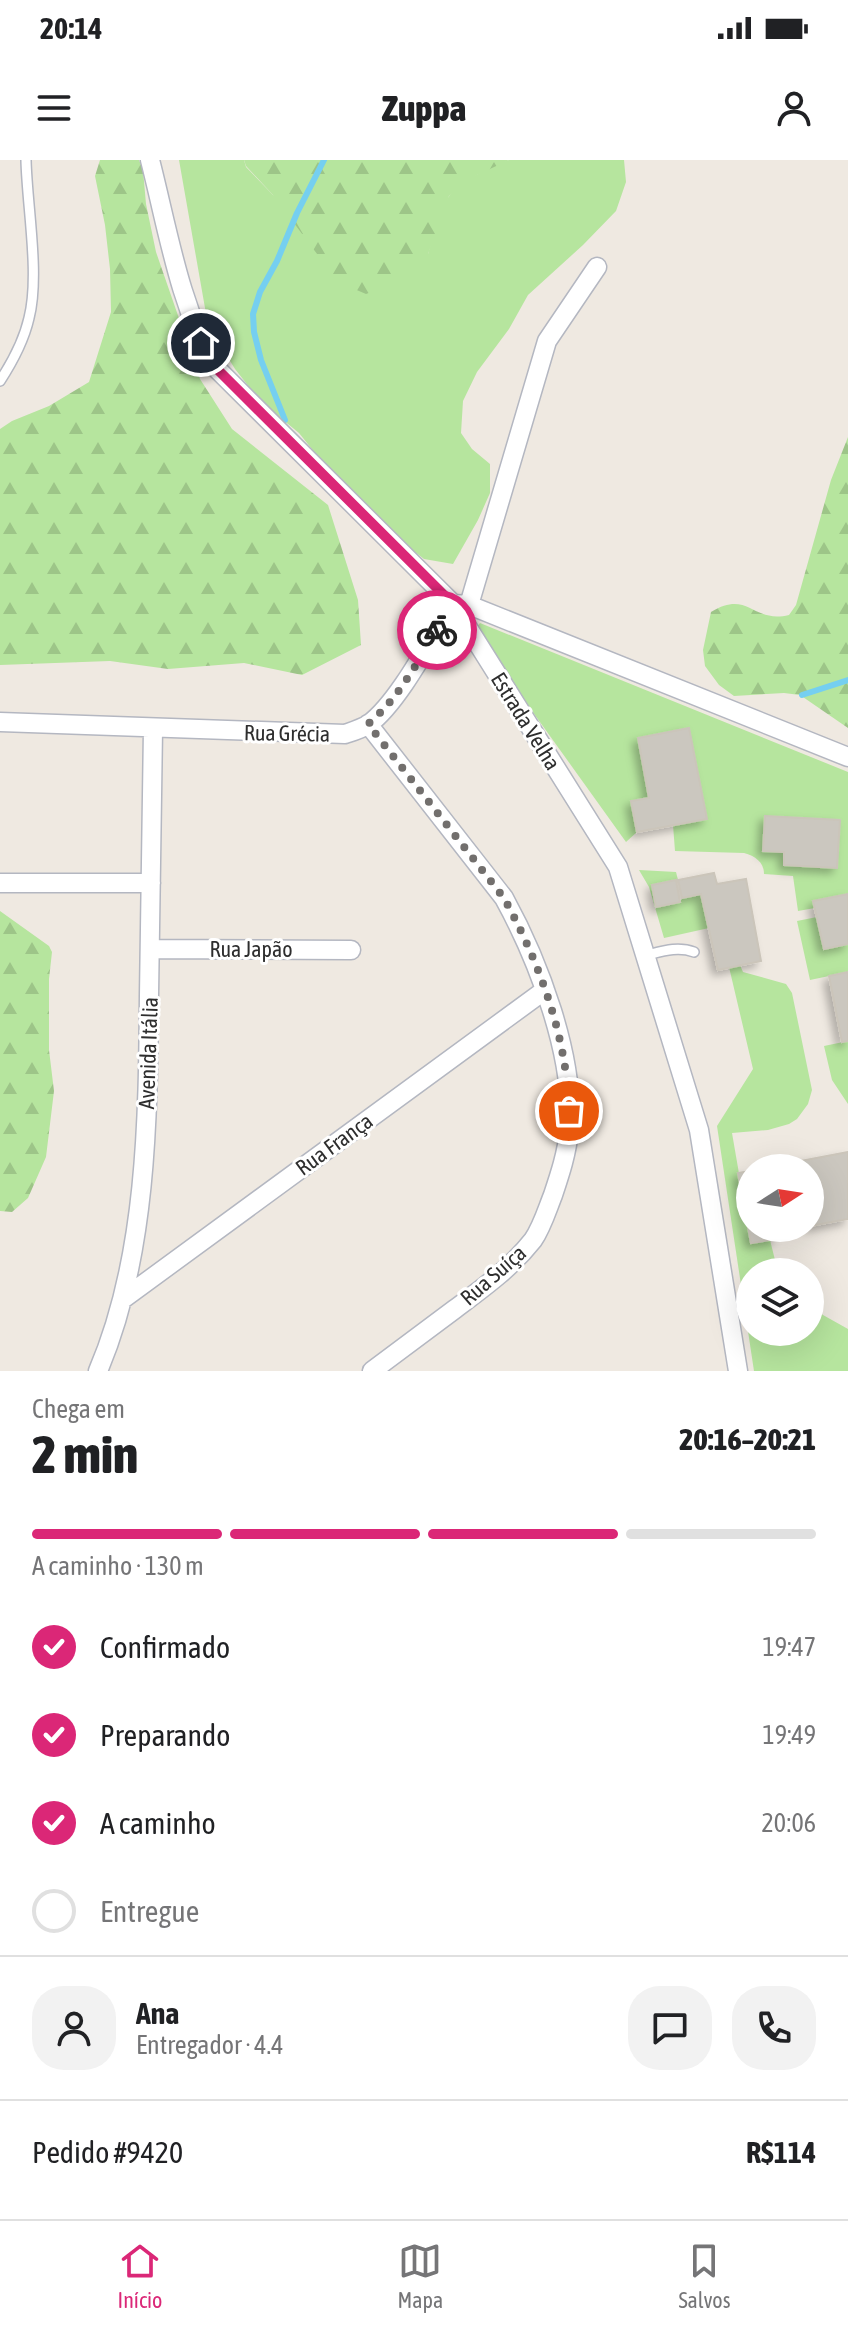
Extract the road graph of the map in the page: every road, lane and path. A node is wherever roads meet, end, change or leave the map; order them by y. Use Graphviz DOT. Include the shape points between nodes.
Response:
graph roads {
  1 [pos="26,160"];
  2 [pos="150,160"];
  3 [pos="597,267"];
  4 [pos="0,381"];
  5 [pos="461,605"];
  6 [pos="0,722"];
  7 [pos="368,724"];
  8 [pos="153,729"];
  9 [pos="848,757"];
  10 [pos="0,883"];
  11 [pos="151,883"];
  12 [pos="150,949"];
  13 [pos="351,950"];
  14 [pos="694,952"];
  15 [pos="647,955"];
  16 [pos="545,990"];
  17 [pos="123,1299"];
  18 [pos="98,1371"];
  19 [pos="372,1371"];
  20 [pos="738,1371"];
  1 -- 4 [label="lane" via="30,316"];
  2 -- 5 [label="street, Estrada Velha" via="190,316 215,367"];
  3 -- 5 [label="street" via="547,341"];
  5 -- 7 [label="street"];
  5 -- 9 [label="street"];
  5 -- 15 [label="street, Estrada Velha" via="618,867"];
  6 -- 8 [label="street, Rua Grécia"];
  7 -- 8 [label="street, Rua Grécia" via="345,734"];
  7 -- 16 [label="street, Rua Suíça" via="504,898"];
  8 -- 11 [label="street, Avenida Itália"];
  10 -- 11 [label="street"];
  11 -- 12 [label="street, Avenida Itália"];
  12 -- 13 [label="street, Rua Japão"];
  12 -- 17 [label="street, Avenida Itália" via="144,1148"];
  14 -- 15 [label="lane" via="667,949"];
  15 -- 20 [label="street, Estrada Velha" via="699,1130"];
  16 -- 17 [label="street, Rua França"];
  16 -- 19 [label="street, Rua Suíça" via="569,1094 561,1173 546,1214 535,1237 496,1278"];
  17 -- 18 [label="street, Avenida Itália"];
}
